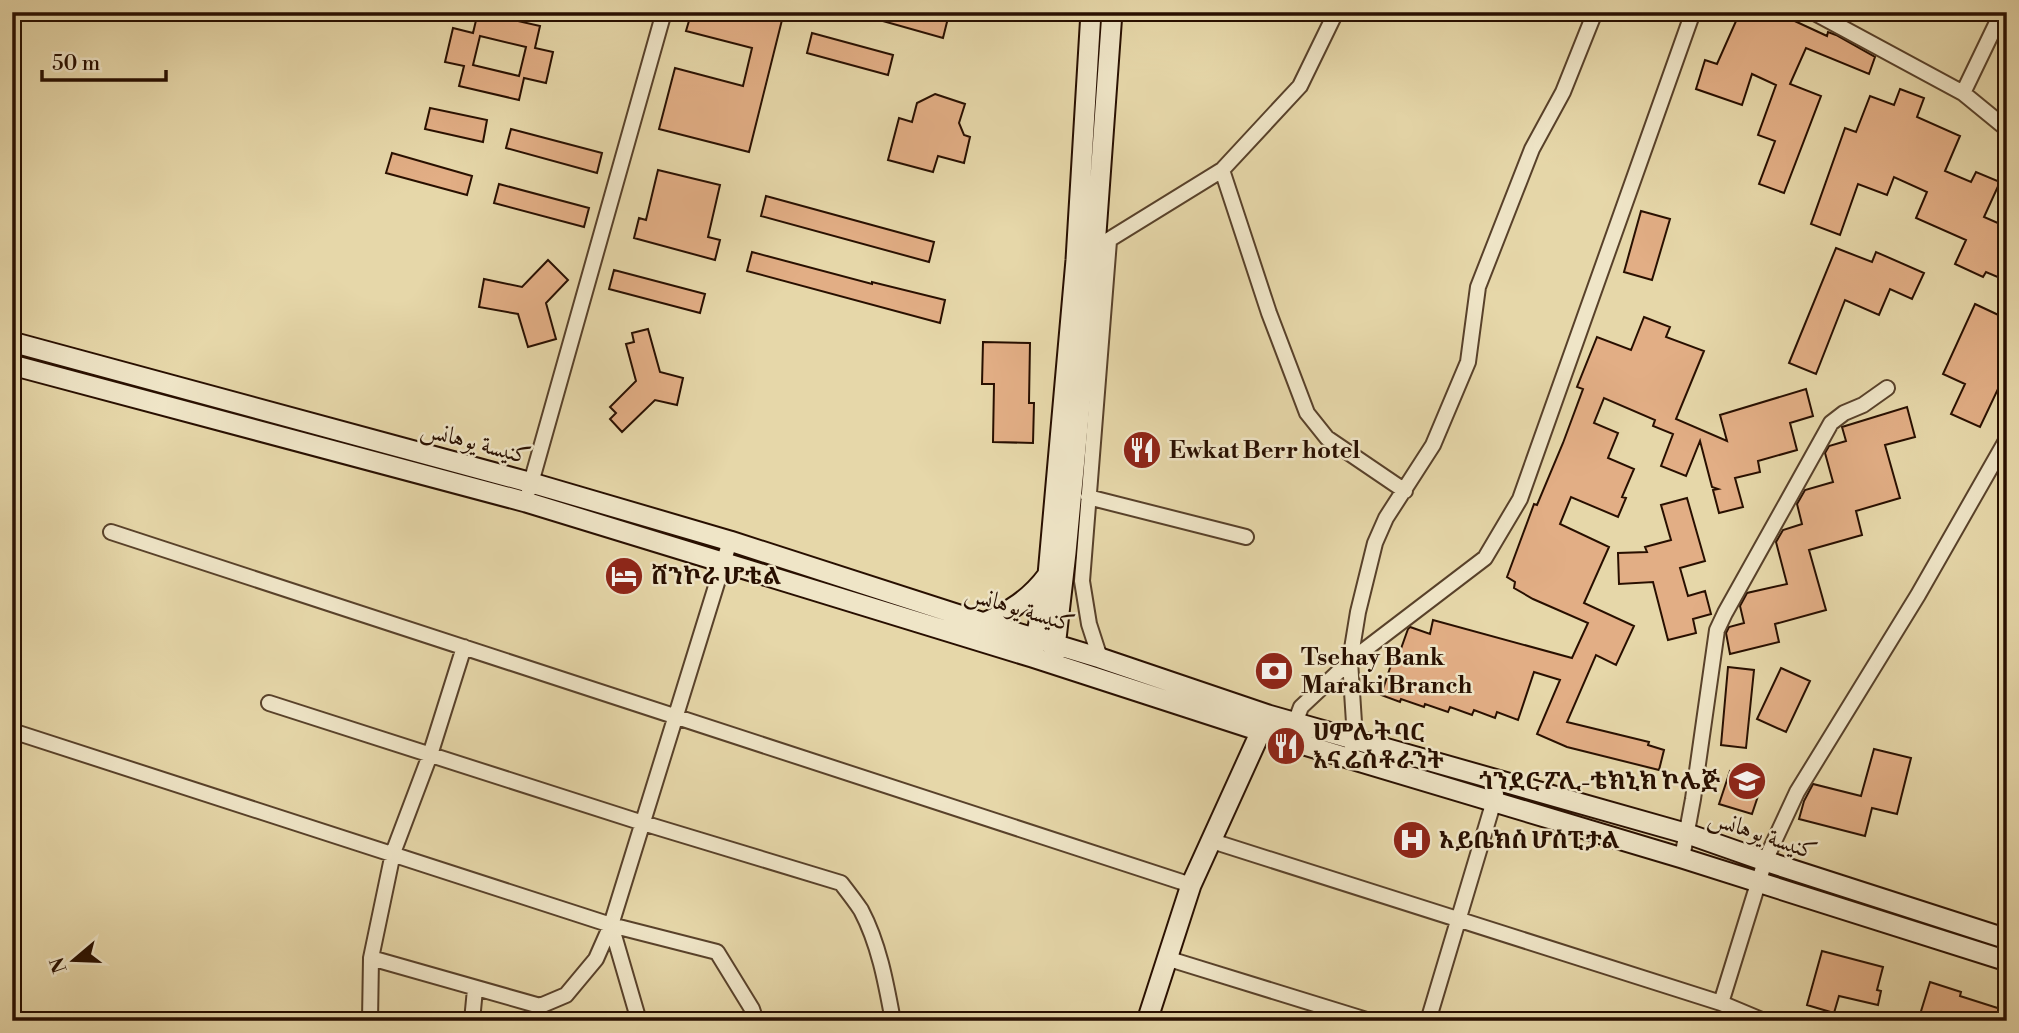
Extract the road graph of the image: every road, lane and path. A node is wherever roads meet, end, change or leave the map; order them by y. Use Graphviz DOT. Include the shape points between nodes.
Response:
graph roads {
  1 [pos="664,12"];
  2 [pos="1091,12"];
  3 [pos="1112,12"];
  4 [pos="1336,12"];
  5 [pos="1595,12"];
  6 [pos="1693,12"];
  7 [pos="1813,12"];
  8 [pos="2002,12"];
  9 [pos="1963,93"];
  10 [pos="2007,129"];
  11 [pos="1222,170"];
  12 [pos="1102,244"];
  13 [pos="1076,260"];
  14 [pos="12,342"];
  15 [pos="12,365"];
  16 [pos="1887,388"];
  17 [pos="2007,439"];
  18 [pos="1405,491"];
  19 [pos="529,492"];
  20 [pos="1088,497"];
  21 [pos="111,532"];
  22 [pos="1246,537"];
  23 [pos="730,541"];
  24 [pos="724,561"];
  25 [pos="1048,575"];
  26 [pos="984,623"];
  27 [pos="464,647"];
  28 [pos="1034,648"];
  29 [pos="1054,655"];
  30 [pos="1100,658"];
  31 [pos="1350,661"];
  32 [pos="269,703"];
  33 [pos="675,717"];
  34 [pos="1265,724"];
  35 [pos="12,731"];
  36 [pos="1292,731"];
  37 [pos="1355,738"];
  38 [pos="430,755"];
  39 [pos="1349,759"];
  40 [pos="1501,781"];
  41 [pos="1494,801"];
  42 [pos="1598,808"];
  43 [pos="643,823"];
  44 [pos="1591,832"];
  45 [pos="1688,834"];
  46 [pos="1212,841"];
  47 [pos="393,853"];
  48 [pos="1682,858"];
  49 [pos="1765,861"];
  50 [pos="1758,882"];
  51 [pos="1191,884"];
  52 [pos="1460,918"];
  53 [pos="611,925"];
  54 [pos="2007,939"];
  55 [pos="371,958"];
  56 [pos="1166,958"];
  57 [pos="2007,961"];
  58 [pos="475,989"];
  59 [pos="1721,1003"];
  60 [pos="370,1021"];
  61 [pos="472,1021"];
  62 [pos="639,1021"];
  63 [pos="756,1021"];
  64 [pos="892,1021"];
  65 [pos="1147,1021"];
  66 [pos="1370,1021"];
  67 [pos="1428,1021"];
  68 [pos="1764,1021"];
  1 -- 19 [label="street"];
  2 -- 13 [label="street"];
  3 -- 12 [label="street"];
  4 -- 11 [label="street" via="1300,86"];
  5 -- 18 [label="street" via="1563,92 1532,149 1478,287 1468,362 1433,446"];
  6 -- 31 [label="street" via="1520,499 1485,558"];
  7 -- 9 [label="street"];
  8 -- 9 [label="street"];
  9 -- 10 [label="street"];
  11 -- 12 [label="street"];
  11 -- 18 [label="street" via="1307,413 1327,438"];
  12 -- 13 [label="street"];
  12 -- 20 [label="street"];
  12 -- 29 [label="street"];
  13 -- 25 [label="street"];
  14 -- 19 [label="street, كنيسة يوهانس"];
  15 -- 19 [label="street"];
  16 -- 45 [label="street" via="1830,423 1717,630"];
  17 -- 49 [label="street" via="1797,792"];
  18 -- 31 [label="street" via="1376,542"];
  19 -- 23 [label="street, كنيسة يوهانس"];
  19 -- 24 [label="street"];
  20 -- 22 [label="street"];
  20 -- 30 [label="street" via="1082,581"];
  21 -- 27 [label="street"];
  23 -- 24 [label="street"];
  23 -- 26 [label="street, كنيسة يوهانس"];
  24 -- 28 [label="street"];
  24 -- 33 [label="street"];
  25 -- 26 [label="street" via="1027,599"];
  25 -- 28 [label="street"];
  26 -- 28 [label="street, كنيسة يوهانس"];
  27 -- 33 [label="street"];
  27 -- 38 [label="street"];
  28 -- 29 [label="street"];
  29 -- 30 [label="street, كنيسة يوهانس"];
  29 -- 34 [label="street"];
  30 -- 34 [label="street, كنيسة يوهانس"];
  31 -- 36 [label="street" via="1301,707"];
  31 -- 37 [label="street"];
  32 -- 38 [label="street"];
  33 -- 43 [label="street"];
  33 -- 51 [label="street"];
  34 -- 36 [label="street"];
  34 -- 46 [label="street"];
  35 -- 47 [label="street"];
  36 -- 37 [label="street, كنيسة يوهانس"];
  36 -- 39 [label="street"];
  37 -- 39 [label="street"];
  37 -- 40 [label="street, كنيسة يوهانس"];
  38 -- 43 [label="street"];
  38 -- 47 [label="street"];
  39 -- 41 [label="street"];
  40 -- 41 [label="street"];
  40 -- 42 [label="street, كنيسة يوهانس"];
  41 -- 44 [label="street"];
  41 -- 52 [label="street"];
  42 -- 44 [label="street"];
  42 -- 45 [label="street, كنيسة يوهانس"];
  43 -- 53 [label="street"];
  43 -- 64 [label="street" via="841,883 876,946"];
  44 -- 48 [label="street"];
  45 -- 48 [label="street"];
  45 -- 49 [label="street, كنيسة يوهانس"];
  46 -- 51 [label="street"];
  46 -- 52 [label="street"];
  47 -- 53 [label="street"];
  47 -- 55 [label="street"];
  48 -- 50 [label="street"];
  49 -- 50 [label="street"];
  49 -- 54 [label="street, كنيسة يوهانس"];
  50 -- 57 [label="street"];
  50 -- 59 [label="street"];
  51 -- 56 [label="street"];
  52 -- 59 [label="street"];
  52 -- 67 [label="street"];
  53 -- 58 [label="street" via="596,959 566,995 540,1006"];
  53 -- 62 [label="street"];
  53 -- 63 [label="street" via="717,952"];
  55 -- 58 [label="street"];
  55 -- 60 [label="street"];
  56 -- 65 [label="street"];
  56 -- 66 [label="street"];
  58 -- 61 [label="street"];
  59 -- 68 [label="street"];
}
